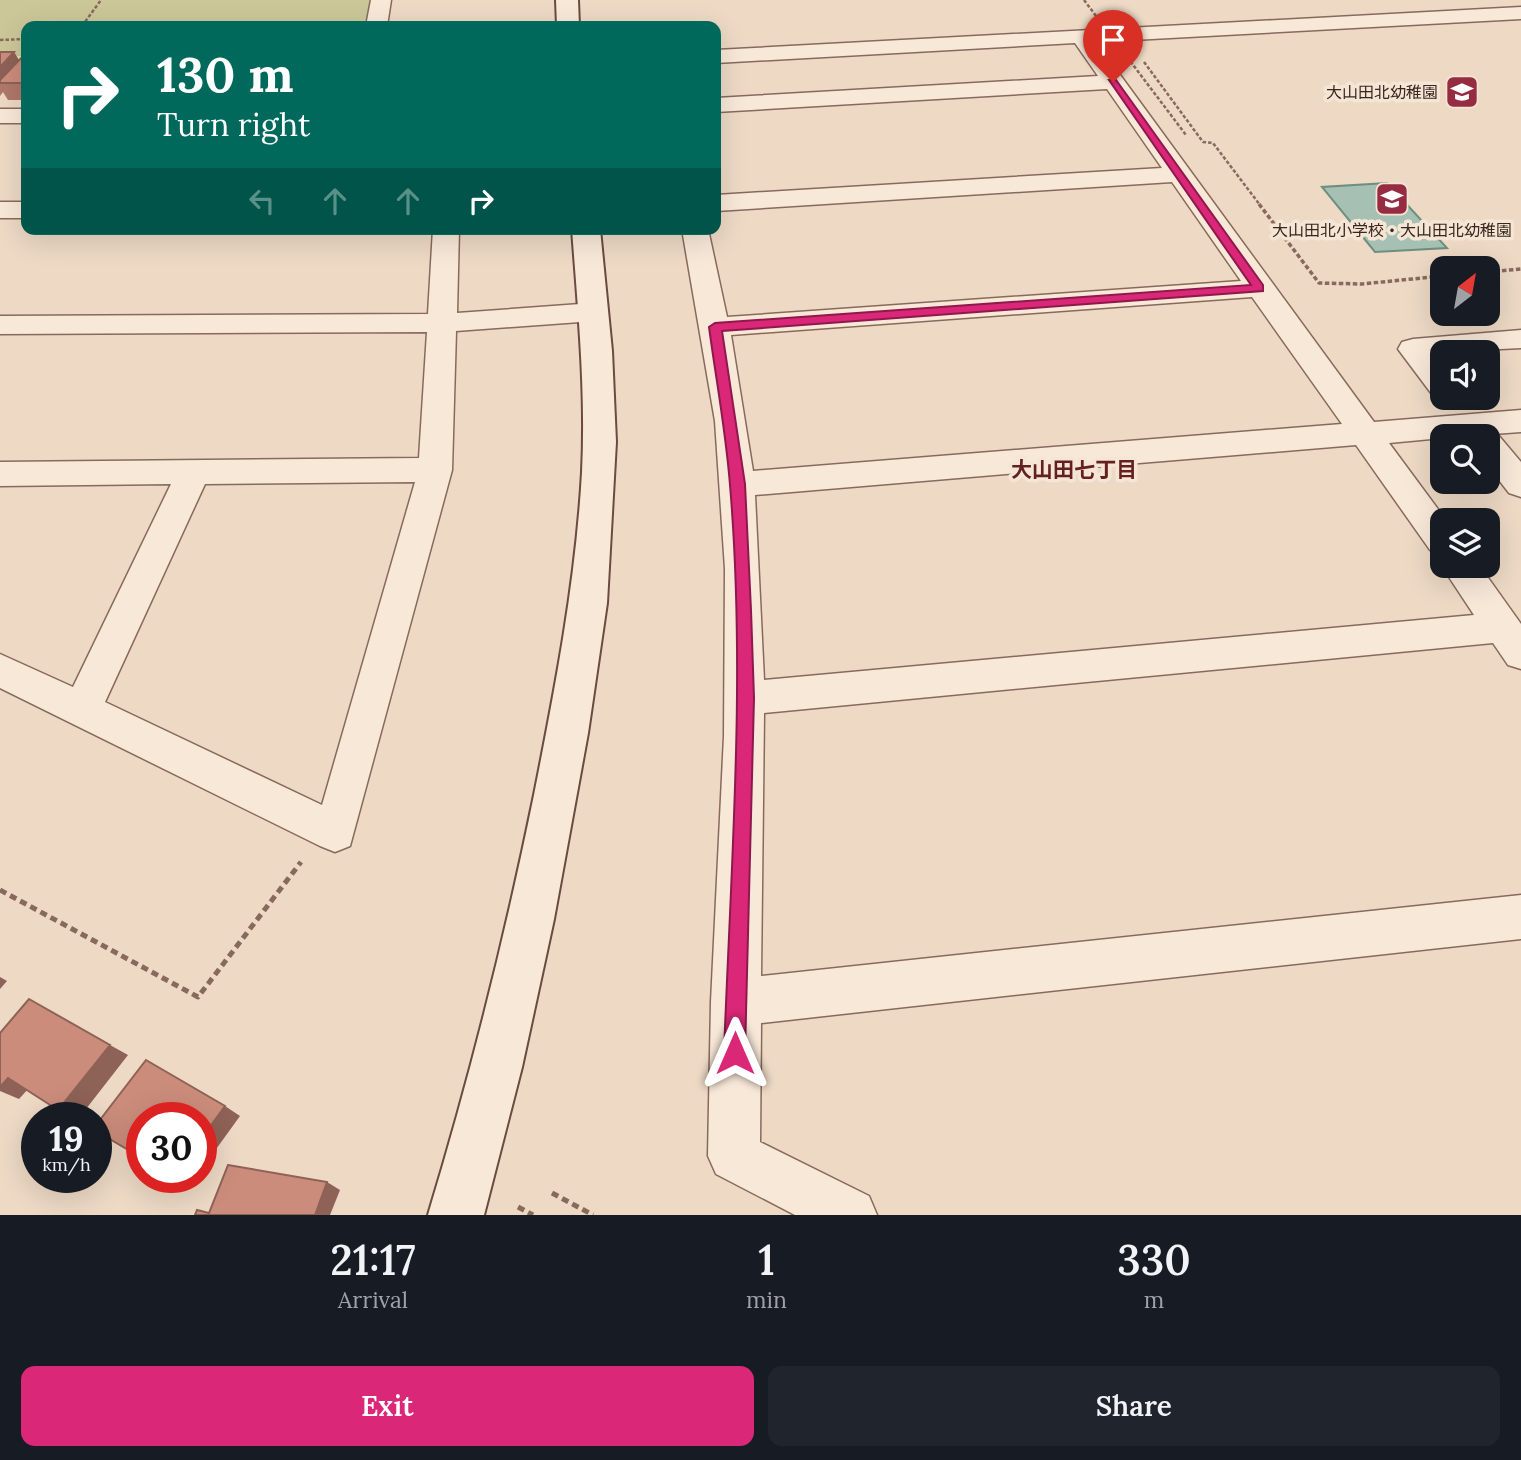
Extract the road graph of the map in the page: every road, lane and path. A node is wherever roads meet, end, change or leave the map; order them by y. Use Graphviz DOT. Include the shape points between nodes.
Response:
graph roads {
  1 [pos="101,0"];
  2 [pos="381,0"];
  3 [pos="567,0"];
  4 [pos="1084,0"];
  5 [pos="1521,13"];
  6 [pos="86,21"];
  7 [pos="378,21"];
  8 [pos="568,21"];
  9 [pos="1081,37"];
  10 [pos="21,39"];
  11 [pos="0,40"];
  12 [pos="1137,52"];
  13 [pos="721,56"];
  14 [pos="1113,82"];
  15 [pos="721,105"];
  16 [pos="0,116"];
  17 [pos="21,116"];
  18 [pos="1186,135"];
  19 [pos="1180,174"];
  20 [pos="721,203"];
  21 [pos="21,209"];
  22 [pos="0,210"];
  23 [pos="446,235"];
  24 [pos="587,235"];
  25 [pos="696,235"];
  26 [pos="1521,269"];
  27 [pos="1500,271"];
  28 [pos="1430,277"];
  29 [pos="1259,288"];
  30 [pos="594,313"];
  31 [pos="440,323"];
  32 [pos="0,325"];
  33 [pos="715,327"];
  34 [pos="1521,339"];
  35 [pos="1500,341"];
  36 [pos="1430,347"];
  37 [pos="1430,371"];
  38 [pos="1461,410"];
  39 [pos="1521,421"];
  40 [pos="1472,424"];
  41 [pos="1500,428"];
  42 [pos="1430,434"];
  43 [pos="1368,435"];
  44 [pos="1500,459"];
  45 [pos="435,470"];
  46 [pos="193,472"];
  47 [pos="0,474"];
  48 [pos="737,484"];
  49 [pos="1521,485"];
  50 [pos="1430,524"];
  51 [pos="1468,578"];
  52 [pos="1511,640"];
  53 [pos="0,670"];
  54 [pos="745,698"];
  55 [pos="82,709"];
  56 [pos="327,828"];
  57 [pos="0,890"];
  58 [pos="1521,917"];
  59 [pos="735,1002"];
  60 [pos="552,1193"];
  61 [pos="518,1206"];
  62 [pos="456,1215"];
  63 [pos="533,1215"];
  64 [pos="593,1215"];
  65 [pos="850,1215"];
  1 -- 6 [label="path"];
  2 -- 7 [label="street"];
  3 -- 8 [label="street"];
  4 -- 18 [label="path, bridge"];
  5 -- 9 [label="street"];
  9 -- 13 [label="street"];
  9 -- 14 [label="street"];
  10 -- 11 [label="path"];
  12 -- 28 [label="path" via="1203,142 1213,143 1319,282 1362,284"];
  14 -- 15 [label="street"];
  14 -- 19 [label="street"];
  16 -- 17 [label="street"];
  19 -- 20 [label="street"];
  19 -- 29 [label="street"];
  21 -- 22 [label="street"];
  23 -- 31 [label="street"];
  24 -- 30 [label="street"];
  25 -- 33 [label="street"];
  26 -- 27 [label="path"];
  29 -- 33 [label="street"];
  29 -- 43 [label="street"];
  30 -- 31 [label="street"];
  30 -- 62 [label="street" via="599,471 571,718 519,982"];
  31 -- 32 [label="street"];
  31 -- 45 [label="street"];
  33 -- 48 [label="street"];
  34 -- 35 [label="street"];
  36 -- 37 [label="street" via="1413,349"];
  38 -- 40 [label="street"];
  39 -- 41 [label="street"];
  42 -- 43 [label="street"];
  43 -- 48 [label="street"];
  43 -- 50 [label="street"];
  44 -- 49 [label="street"];
  45 -- 46 [label="street"];
  45 -- 56 [label="street" via="335,832"];
  46 -- 47 [label="street"];
  46 -- 55 [label="street"];
  48 -- 54 [label="street"];
  51 -- 52 [label="street"];
  52 -- 54 [label="street"];
  53 -- 55 [label="street"];
  54 -- 59 [label="street"];
  55 -- 56 [label="street"];
  56 -- 57 [label="path" via="198,997"];
  58 -- 59 [label="street"];
  59 -- 65 [label="street" via="734,1156"];
  60 -- 64 [label="path"];
  61 -- 63 [label="path"];
}
